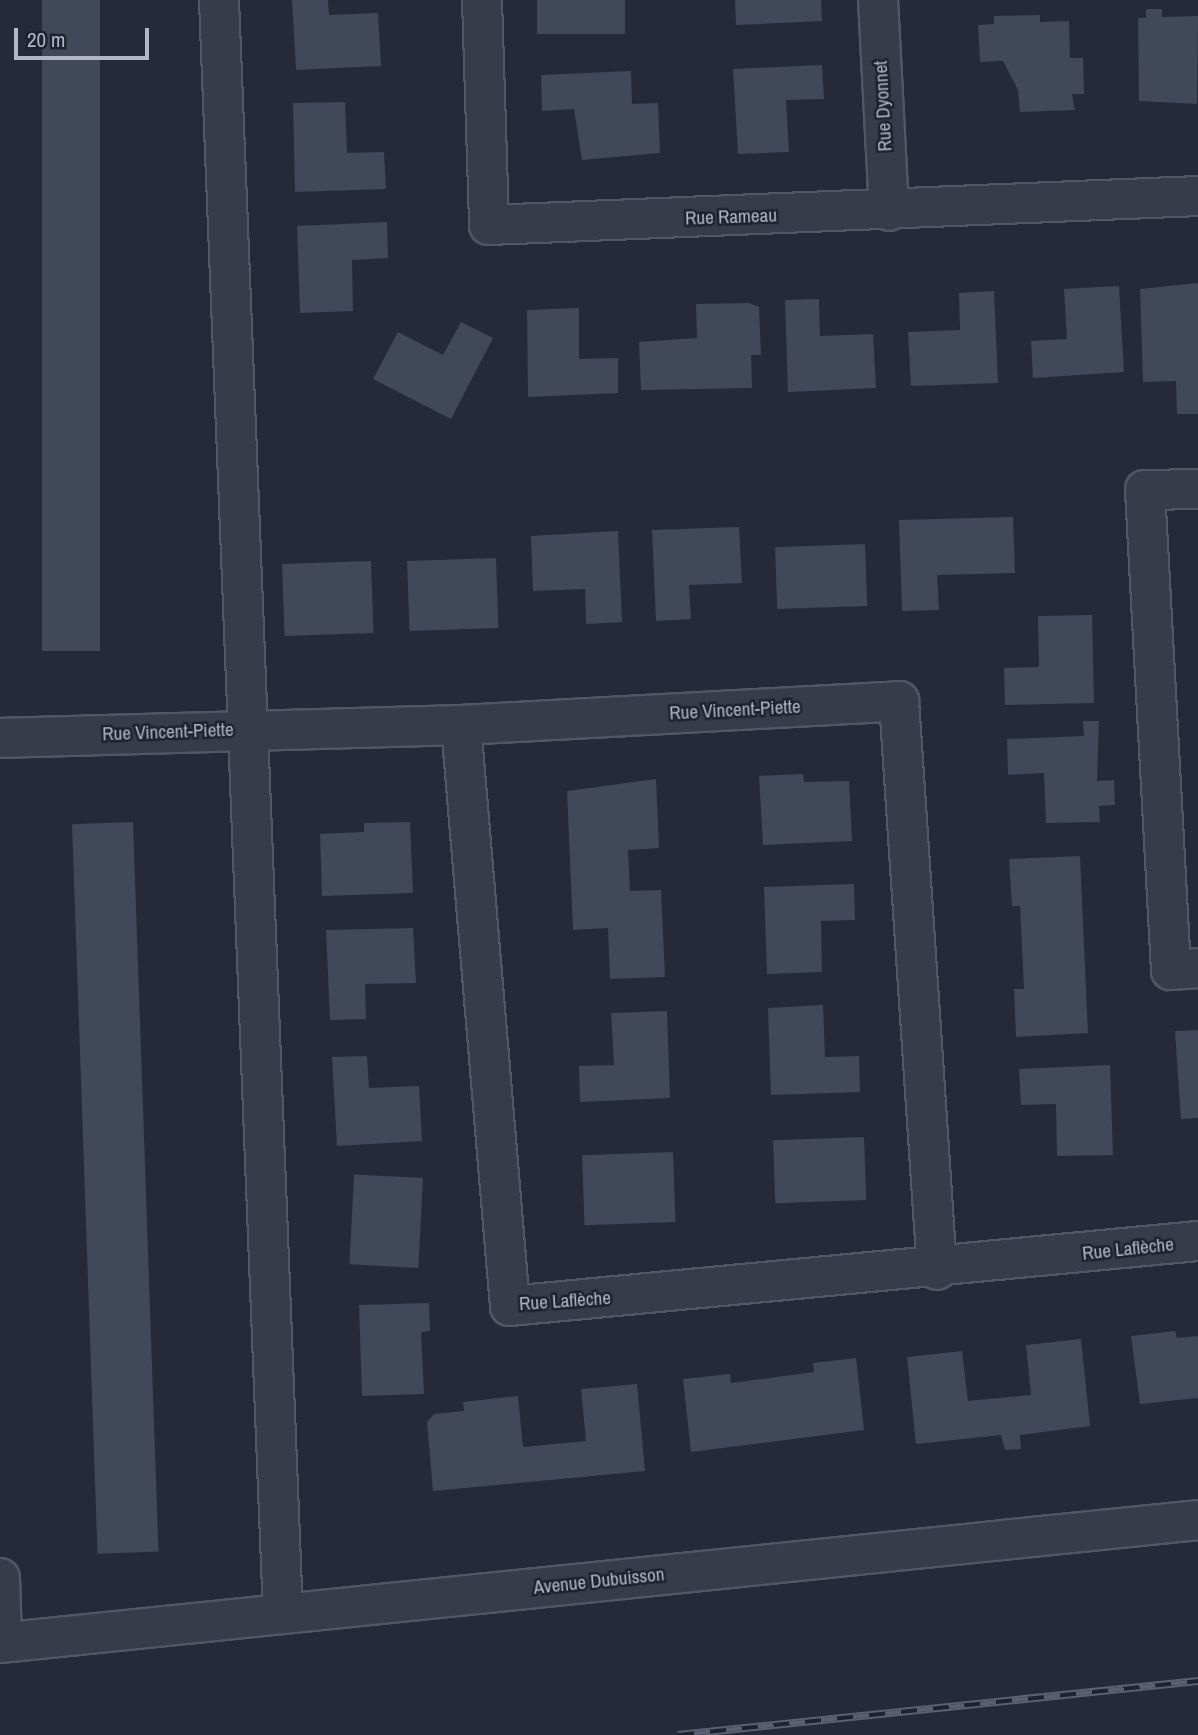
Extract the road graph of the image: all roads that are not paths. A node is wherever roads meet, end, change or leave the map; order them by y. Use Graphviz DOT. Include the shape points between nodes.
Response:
graph roads {
  1 [pos="219,0"];
  2 [pos="481,0"];
  3 [pos="878,0"];
  4 [pos="1198,195"];
  5 [pos="888,211"];
  6 [pos="1198,489"];
  7 [pos="461,725"];
  8 [pos="248,730"];
  9 [pos="0,738"];
  10 [pos="1198,968"];
  11 [pos="1198,1241"];
  12 [pos="937,1270"];
  13 [pos="1198,1520"];
  14 [pos="0,1578"];
  15 [pos="283,1613"];
  16 [pos="1,1642"];
  1 -- 8 [label="street"];
  2 -- 5 [label="street, Rue Rameau" via="489,225"];
  3 -- 5 [label="street, Rue Dyonnet"];
  4 -- 5 [label="street, Rue Rameau"];
  6 -- 10 [label="street" via="1145,491 1171,970"];
  7 -- 8 [label="street, Rue Vincent-Piette"];
  7 -- 12 [label="street, Rue Vincent-Piette" via="899,701"];
  7 -- 12 [label="street, Rue Laflèche" via="510,1306"];
  8 -- 9 [label="street, Rue Vincent-Piette"];
  8 -- 15 [label="street"];
  11 -- 12 [label="street, Rue Laflèche"];
  13 -- 15 [label="street, Avenue Dubuisson"];
  14 -- 16 [label="street"];
  15 -- 16 [label="street, Avenue Dubuisson"];
}
